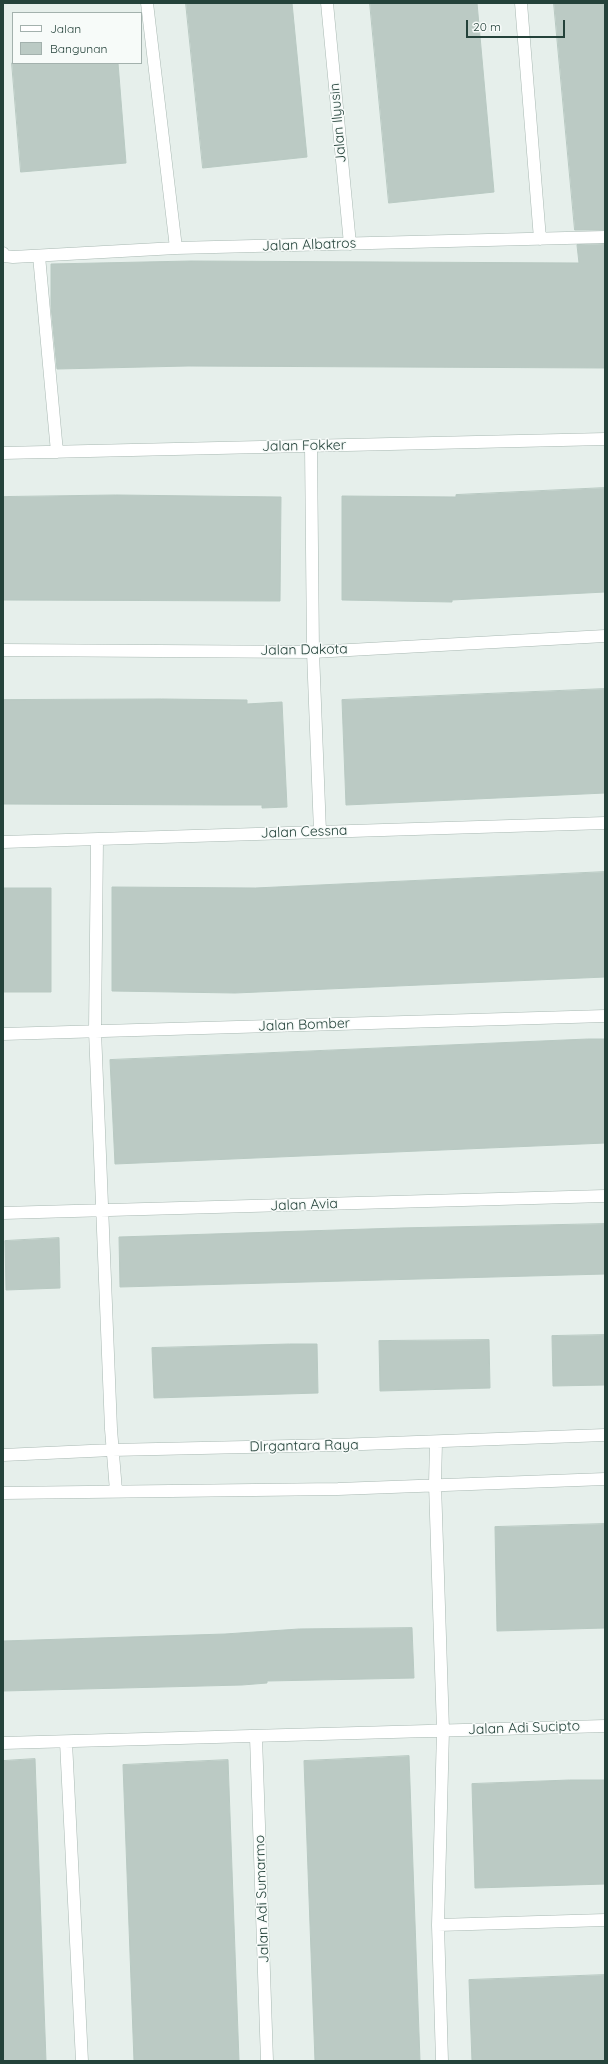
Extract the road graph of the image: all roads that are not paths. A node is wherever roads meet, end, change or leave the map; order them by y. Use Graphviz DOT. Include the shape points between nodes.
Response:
graph roads {
  1 [pos="147,3"];
  2 [pos="327,3"];
  3 [pos="522,3"];
  4 [pos="605,237"];
  5 [pos="540,239"];
  6 [pos="350,244"];
  7 [pos="176,248"];
  8 [pos="8,255"];
  9 [pos="39,256"];
  10 [pos="605,439"];
  11 [pos="311,446"];
  12 [pos="57,452"];
  13 [pos="3,453"];
  14 [pos="605,636"];
  15 [pos="3,650"];
  16 [pos="314,652"];
  17 [pos="605,823"];
  18 [pos="320,832"];
  19 [pos="97,840"];
  20 [pos="3,842"];
  21 [pos="605,1016"];
  22 [pos="96,1031"];
  23 [pos="3,1034"];
  24 [pos="605,1196"];
  25 [pos="101,1211"];
  26 [pos="3,1213"];
  27 [pos="605,1435"];
  28 [pos="436,1442"];
  29 [pos="112,1450"];
  30 [pos="3,1455"];
  31 [pos="605,1479"];
  32 [pos="435,1484"];
  33 [pos="116,1491"];
  34 [pos="3,1493"];
  35 [pos="605,1726"];
  36 [pos="443,1730"];
  37 [pos="256,1737"];
  38 [pos="66,1742"];
  39 [pos="3,1744"];
  40 [pos="605,1920"];
  41 [pos="438,1925"];
  42 [pos="82,2061"];
  43 [pos="267,2061"];
  44 [pos="442,2061"];
  1 -- 7 [label="street"];
  2 -- 6 [label="street, Jalan Ilyusin"];
  3 -- 5 [label="street"];
  4 -- 5 [label="street, Jalan Albatros"];
  5 -- 6 [label="street, Jalan Albatros"];
  6 -- 7 [label="street, Jalan Albatros"];
  7 -- 9 [label="street, Jalan Albatros"];
  8 -- 9 [label="street, Jalan Albatros"];
  9 -- 12 [label="street"];
  10 -- 11 [label="street, Jalan Fokker"];
  11 -- 12 [label="street, Jalan Fokker"];
  11 -- 16 [label="street"];
  12 -- 13 [label="street, Jalan Fokker"];
  14 -- 16 [label="street, Jalan Dakota"];
  15 -- 16 [label="street, Jalan Dakota"];
  16 -- 18 [label="street"];
  17 -- 18 [label="street, Jalan Cessna"];
  18 -- 19 [label="street, Jalan Cessna"];
  19 -- 20 [label="street, Jalan Cessna"];
  19 -- 22 [label="street"];
  21 -- 22 [label="street, Jalan Bomber"];
  22 -- 23 [label="street, Jalan Bomber"];
  22 -- 25 [label="street"];
  24 -- 25 [label="street, Jalan Avia"];
  25 -- 26 [label="street, Jalan Avia"];
  25 -- 29 [label="street"];
  27 -- 28 [label="street, DIrgantara Raya"];
  28 -- 29 [label="street, DIrgantara Raya"];
  28 -- 32 [label="street"];
  29 -- 30 [label="street, DIrgantara Raya"];
  29 -- 33 [label="street"];
  31 -- 32 [label="street"];
  32 -- 33 [label="street" via="338,1489"];
  32 -- 36 [label="street"];
  33 -- 34 [label="street"];
  35 -- 36 [label="street, Jalan Adi Sucipto"];
  36 -- 37 [label="street, Jalan Adi Sucipto"];
  36 -- 41 [label="street"];
  37 -- 38 [label="street, Jalan Adi Sucipto"];
  37 -- 43 [label="street, Jalan Adi Sumarmo"];
  38 -- 39 [label="street, Jalan Adi Sucipto"];
  38 -- 42 [label="street"];
  40 -- 41 [label="street"];
  41 -- 44 [label="street"];
}
